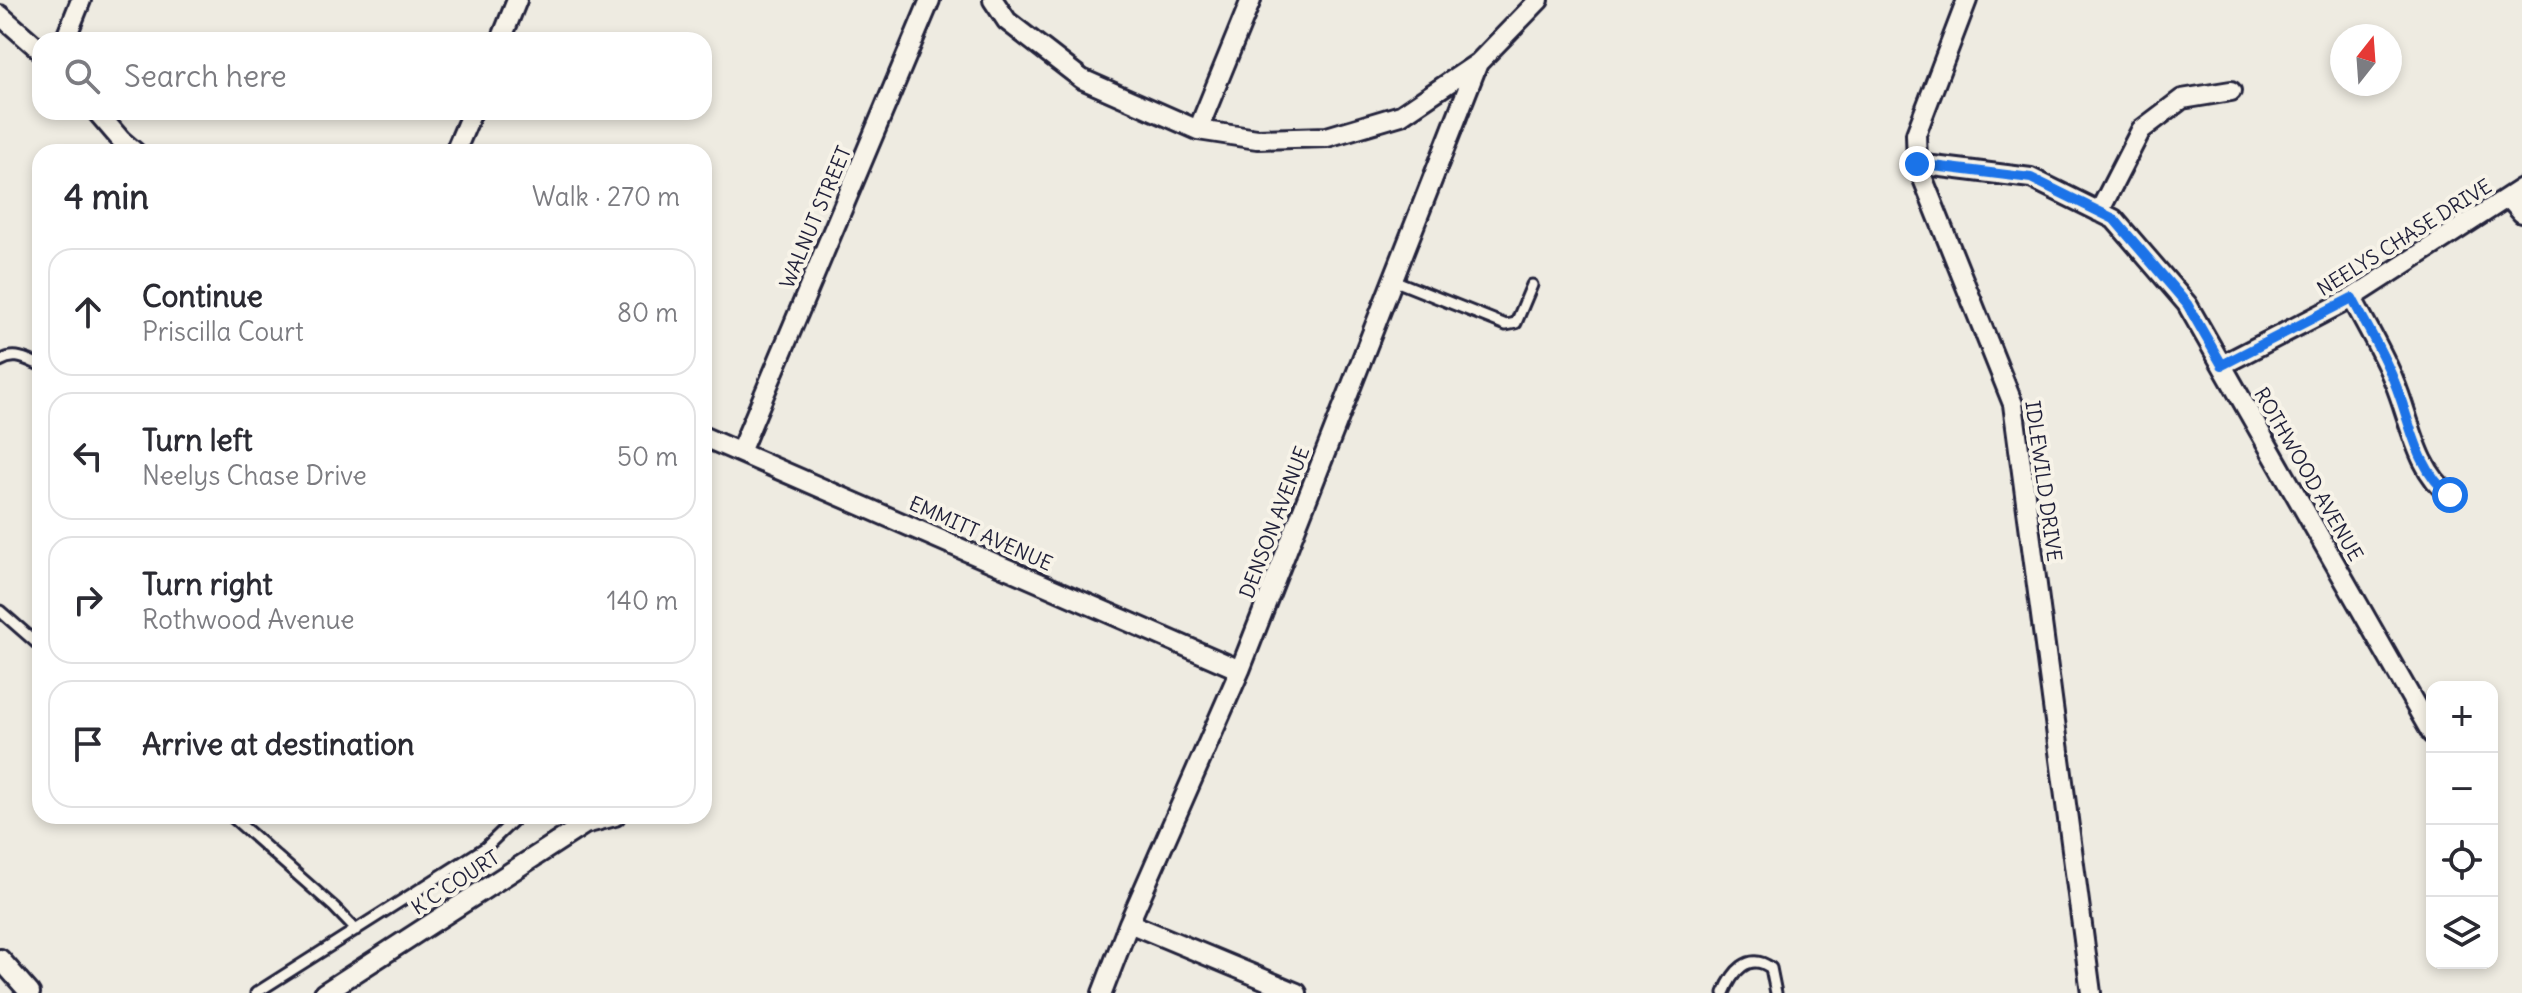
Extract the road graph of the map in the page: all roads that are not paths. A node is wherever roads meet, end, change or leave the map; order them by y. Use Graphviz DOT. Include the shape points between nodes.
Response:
graph roads {
  1 [pos="81,0"];
  2 [pos="517,0"];
  3 [pos="930,0"];
  4 [pos="993,0"];
  5 [pos="1251,0"];
  6 [pos="1539,0"];
  7 [pos="1967,0"];
  8 [pos="0,15"];
  9 [pos="68,32"];
  10 [pos="504,32"];
  11 [pos="32,43"];
  12 [pos="1478,63"];
  13 [pos="2231,91"];
  14 [pos="104,120"];
  15 [pos="469,120"];
  16 [pos="1198,130"];
  17 [pos="126,144"];
  18 [pos="458,144"];
  19 [pos="1917,164"];
  20 [pos="2515,192"];
  21 [pos="2099,212"];
  22 [pos="2522,213"];
  23 [pos="1393,280"];
  24 [pos="1532,285"];
  25 [pos="2352,298"];
  26 [pos="0,361"];
  27 [pos="32,362"];
  28 [pos="2222,365"];
  29 [pos="712,440"];
  30 [pos="740,452"];
  31 [pos="2450,495"];
  32 [pos="0,611"];
  33 [pos="32,639"];
  34 [pos="1240,670"];
  35 [pos="2426,723"];
  36 [pos="240,824"];
  37 [pos="510,824"];
  38 [pos="585,824"];
  39 [pos="1129,923"];
  40 [pos="356,930"];
  41 [pos="0,959"];
  42 [pos="30,993"];
  43 [pos="256,993"];
  44 [pos="324,993"];
  45 [pos="1102,993"];
  46 [pos="1297,993"];
  47 [pos="1724,993"];
  48 [pos="1776,993"];
  49 [pos="2091,993"];
  1 -- 9 [label="street"];
  2 -- 10 [label="street"];
  3 -- 30 [label="street, WALNUT STREET"];
  4 -- 16 [label="street" via="1007,21 1082,79"];
  5 -- 16 [label="street"];
  6 -- 12 [label="street"];
  7 -- 19 [label="street, IDLEWILD DRIVE" via="1916,134"];
  8 -- 11 [label="street"];
  12 -- 16 [label="street" via="1401,115 1327,137 1257,139"];
  12 -- 23 [label="street, DENSON AVENUE"];
  13 -- 21 [label="street" via="2182,99 2141,130"];
  14 -- 17 [label="street"];
  15 -- 18 [label="street"];
  19 -- 21 [label="street, ROTHWOOD AVENUE" via="2031,178"];
  19 -- 49 [label="street, IDLEWILD DRIVE" via="2013,404"];
  20 -- 22 [label="street"];
  20 -- 25 [label="street, NEELYS CHASE DRIVE"];
  21 -- 28 [label="street, ROTHWOOD AVENUE" via="2114,219 2187,304"];
  23 -- 24 [label="lane" via="1506,325 1516,323"];
  23 -- 34 [label="street, DENSON AVENUE"];
  25 -- 28 [label="street, NEELYS CHASE DRIVE"];
  25 -- 31 [label="street" via="2394,380 2420,453 2439,487"];
  26 -- 27 [label="lane" via="10,355"];
  28 -- 35 [label="street, ROTHWOOD AVENUE"];
  29 -- 30 [label="street, EMMITT AVENUE"];
  30 -- 34 [label="street, EMMITT AVENUE"];
  32 -- 33 [label="lane"];
  34 -- 39 [label="street, DENSON AVENUE"];
  36 -- 40 [label="lane"];
  37 -- 40 [label="lane" via="486,847"];
  38 -- 44 [label="street, K C COURT"];
  39 -- 45 [label="street, DENSON AVENUE"];
  39 -- 46 [label="street"];
  40 -- 43 [label="lane"];
  41 -- 42 [label="street"];
  47 -- 48 [label="lane" via="1742,964 1754,962 1771,968"];
}
